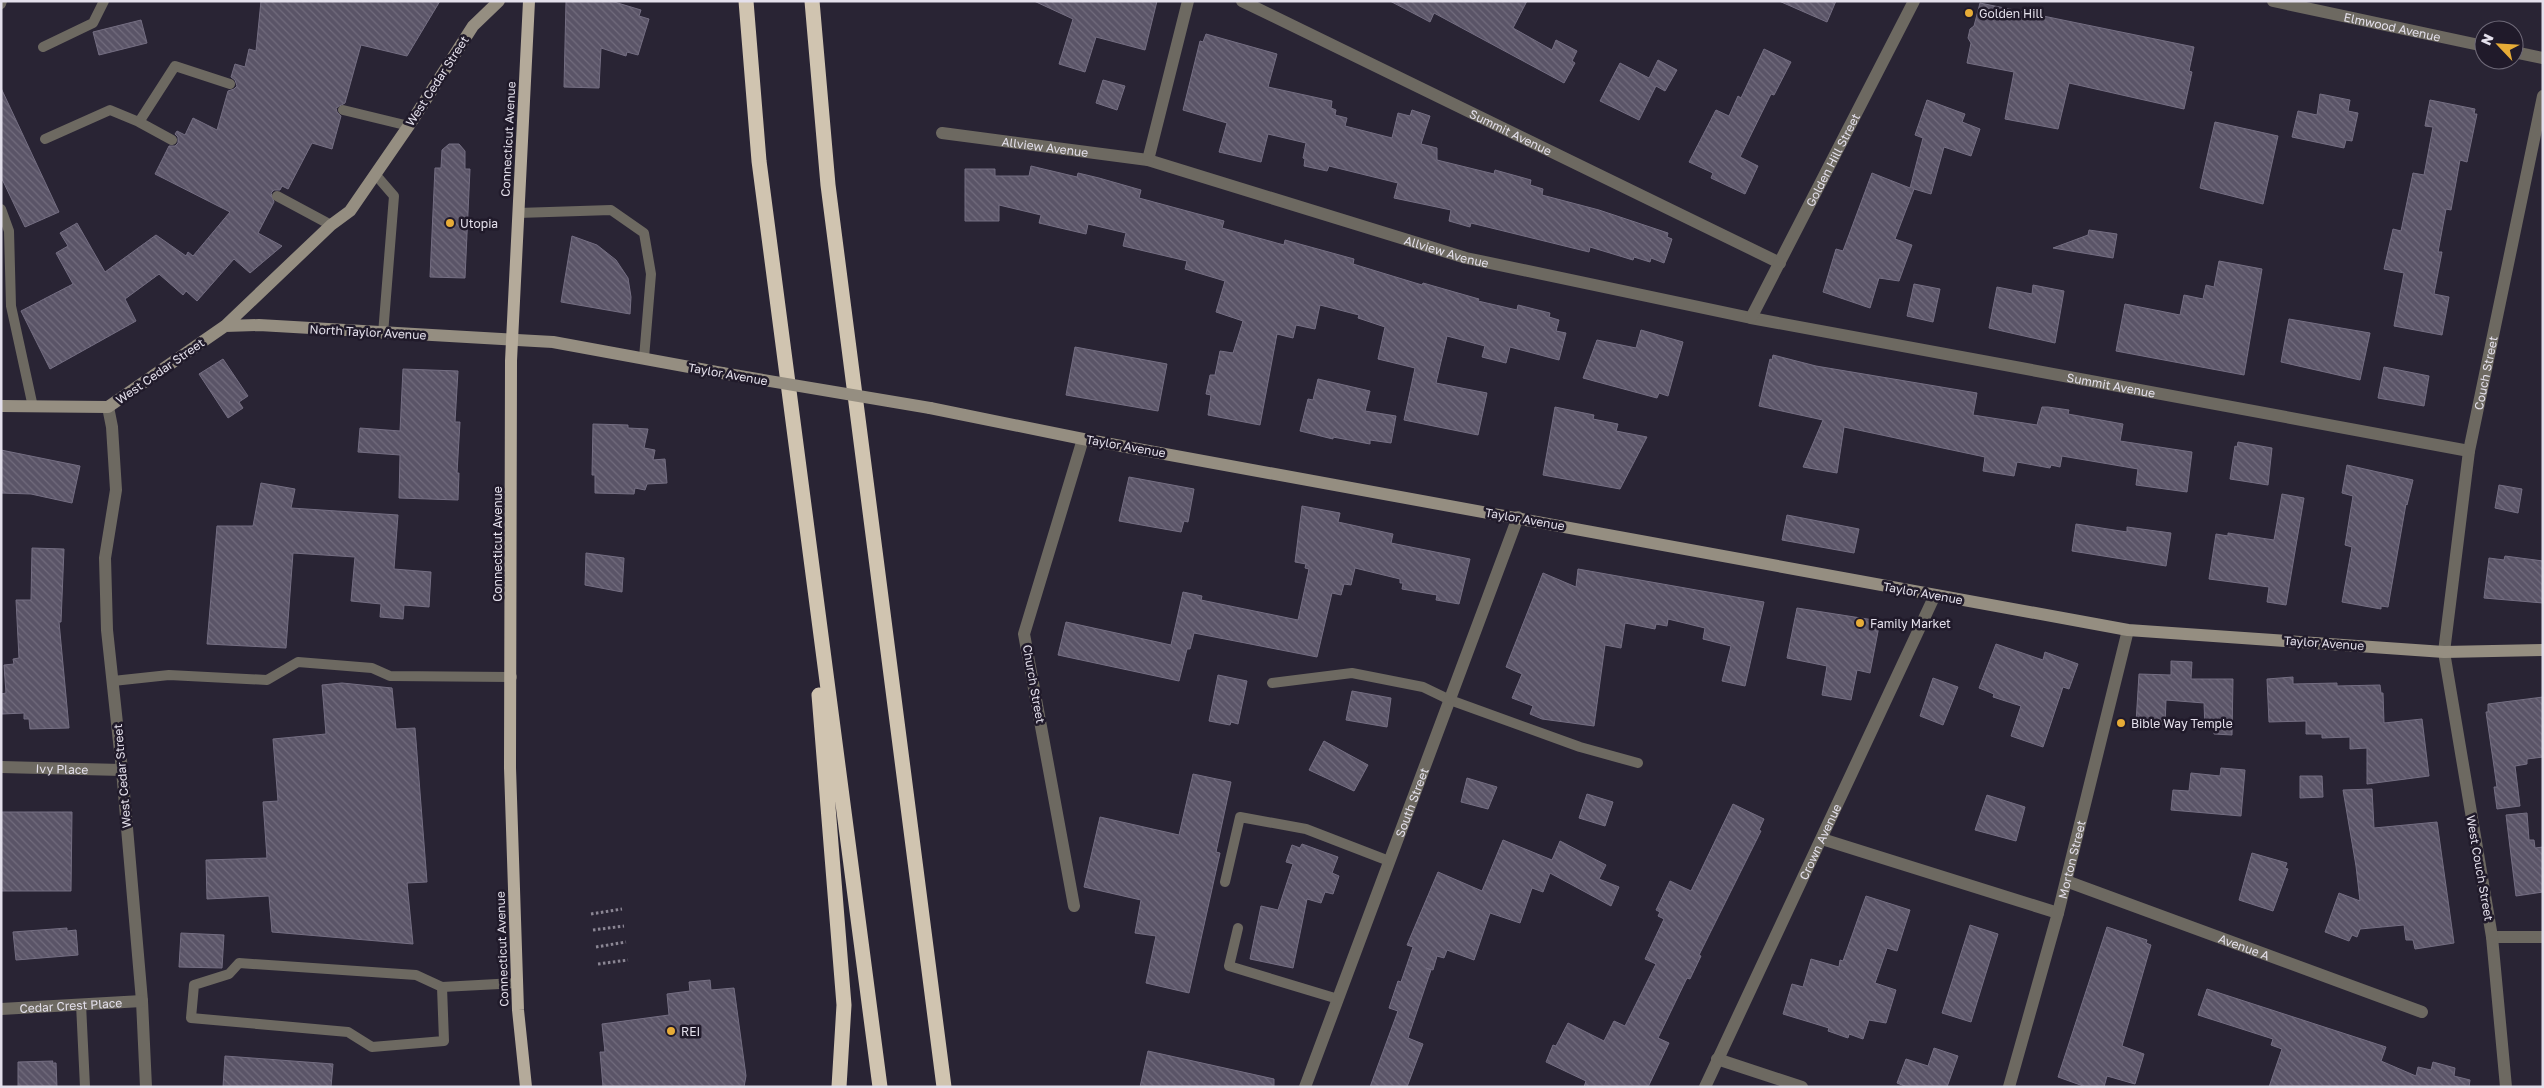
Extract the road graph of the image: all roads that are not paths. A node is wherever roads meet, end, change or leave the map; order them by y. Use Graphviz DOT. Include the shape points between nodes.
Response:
graph roads {
  1 [pos="104,1"];
  2 [pos="500,1"];
  3 [pos="529,1"];
  4 [pos="746,1"];
  5 [pos="812,1"];
  6 [pos="1188,1"];
  7 [pos="1242,1"];
  8 [pos="1914,1"];
  9 [pos="2273,1"];
  10 [pos="2474,44"];
  11 [pos="43,48"];
  12 [pos="2524,54"];
  13 [pos="2543,58"];
  14 [pos="230,84"];
  15 [pos="2543,96"];
  16 [pos="343,110"];
  17 [pos="139,122"];
  18 [pos="409,126"];
  19 [pos="942,133"];
  20 [pos="45,139"];
  21 [pos="172,140"];
  22 [pos="1148,160"];
  23 [pos="375,174"];
  24 [pos="277,196"];
  25 [pos="1,209"];
  26 [pos="518,213"];
  27 [pos="331,225"];
  28 [pos="1780,263"];
  29 [pos="1751,318"];
  30 [pos="225,326"];
  31 [pos="383,334"];
  32 [pos="512,339"];
  33 [pos="644,358"];
  34 [pos="1,406"];
  35 [pos="33,407"];
  36 [pos="108,407"];
  37 [pos="1084,439"];
  38 [pos="2469,451"];
  39 [pos="803,502"];
  40 [pos="1518,517"];
  41 [pos="1935,595"];
  42 [pos="2128,630"];
  43 [pos="2543,650"];
  44 [pos="2444,652"];
  45 [pos="512,677"];
  46 [pos="113,681"];
  47 [pos="1272,683"];
  48 [pos="1450,700"];
  49 [pos="1638,763"];
  50 [pos="1,767"];
  51 [pos="122,770"];
  52 [pos="1822,839"];
  53 [pos="1390,861"];
  54 [pos="2066,881"];
  55 [pos="1225,882"];
  56 [pos="1074,906"];
  57 [pos="2058,913"];
  58 [pos="1238,928"];
  59 [pos="2492,937"];
  60 [pos="2543,937"];
  61 [pos="517,983"];
  62 [pos="442,987"];
  63 [pos="1338,1000"];
  64 [pos="142,1001"];
  65 [pos="81,1004"];
  66 [pos="1,1009"];
  67 [pos="2422,1012"];
  68 [pos="1716,1059"];
  69 [pos="85,1087"];
  70 [pos="146,1087"];
  71 [pos="526,1087"];
  72 [pos="839,1087"];
  73 [pos="880,1087"];
  74 [pos="946,1087"];
  75 [pos="1305,1087"];
  76 [pos="1705,1087"];
  77 [pos="1802,1087"];
  78 [pos="2009,1087"];
  79 [pos="2506,1087"];
  1 -- 11 [label="lane" via="93,23"];
  2 -- 18 [label="street, West Cedar Street" via="473,26"];
  3 -- 26 [label="main road, Connecticut Avenue"];
  4 -- 39 [label="highway" via="760,161"];
  5 -- 74 [label="highway" via="828,185"];
  6 -- 22 [label="street"];
  7 -- 28 [label="street, Summit Avenue"];
  8 -- 28 [label="street, Golden Hill Street"];
  9 -- 10 [label="street, Elmwood Avenue"];
  12 -- 13 [label="street"];
  14 -- 17 [label="lane" via="175,66"];
  15 -- 38 [label="street, Couch Street"];
  16 -- 18 [label="lane"];
  17 -- 20 [label="lane" via="110,110"];
  17 -- 21 [label="lane"];
  18 -- 23 [label="street, West Cedar Street"];
  19 -- 22 [label="street, Allview Avenue"];
  22 -- 29 [label="street, Allview Avenue" via="1466,258"];
  23 -- 27 [label="street, West Cedar Street" via="350,212"];
  23 -- 31 [label="lane" via="394,196"];
  24 -- 27 [label="lane"];
  25 -- 35 [label="lane" via="9,231 11,306"];
  26 -- 32 [label="main road, Connecticut Avenue"];
  26 -- 33 [label="lane" via="611,210 644,233 651,274"];
  27 -- 30 [label="street, West Cedar Street"];
  28 -- 29 [label="street, Golden Hill Street"];
  29 -- 38 [label="street, Summit Avenue"];
  30 -- 31 [label="street, North Taylor Avenue" via="259,325"];
  30 -- 36 [label="street, West Cedar Street"];
  31 -- 32 [label="street, North Taylor Avenue"];
  32 -- 33 [label="street, Taylor Avenue" via="553,342"];
  32 -- 45 [label="main road, Connecticut Avenue"];
  33 -- 37 [label="street, Taylor Avenue, bridge" via="930,408"];
  34 -- 35 [label="street"];
  35 -- 36 [label="street"];
  36 -- 46 [label="street, West Cedar Street" via="116,490 105,558 107,630"];
  37 -- 40 [label="street, Taylor Avenue"];
  37 -- 56 [label="street, Church Street" via="1024,634"];
  38 -- 44 [label="street, Couch Street"];
  39 -- 72 [label="highway" via="844,1005"];
  39 -- 73 [label="highway"];
  40 -- 41 [label="street, Taylor Avenue"];
  40 -- 48 [label="street, South Street"];
  41 -- 42 [label="street, Taylor Avenue"];
  41 -- 52 [label="street, Crown Avenue"];
  42 -- 44 [label="street, Taylor Avenue"];
  42 -- 54 [label="street, Morton Street"];
  43 -- 44 [label="street, Taylor Avenue"];
  44 -- 59 [label="street, West Couch Street"];
  45 -- 46 [label="lane" via="390,676 372,668 298,662 267,680 169,675"];
  45 -- 61 [label="main road, Connecticut Avenue" via="510,768"];
  46 -- 51 [label="street, West Cedar Street"];
  47 -- 48 [label="lane" via="1352,673 1423,686"];
  48 -- 49 [label="lane" via="1580,747"];
  48 -- 53 [label="street, South Street"];
  50 -- 51 [label="street, Ivy Place"];
  51 -- 64 [label="street, West Cedar Street"];
  52 -- 57 [label="street"];
  52 -- 68 [label="street, Crown Avenue"];
  53 -- 55 [label="lane" via="1306,829 1240,817"];
  53 -- 63 [label="street, South Street"];
  54 -- 57 [label="street, Morton Street"];
  54 -- 67 [label="street, Avenue A"];
  57 -- 78 [label="street, Morton Street"];
  58 -- 63 [label="lane" via="1229,966"];
  59 -- 60 [label="street"];
  59 -- 79 [label="street, West Couch Street"];
  61 -- 62 [label="lane"];
  61 -- 71 [label="main road, Connecticut Avenue"];
  62 -- 62 [label="lane" via="416,976 239,963 230,974 194,985 191,1018 348,1032 372,1047 444,1041"];
  63 -- 75 [label="street, South Street"];
  64 -- 65 [label="street, Cedar Crest Place"];
  64 -- 70 [label="street, West Cedar Street"];
  65 -- 66 [label="street, Cedar Crest Place"];
  65 -- 69 [label="lane"];
  68 -- 76 [label="street, Crown Avenue"];
  68 -- 77 [label="street"];
}
